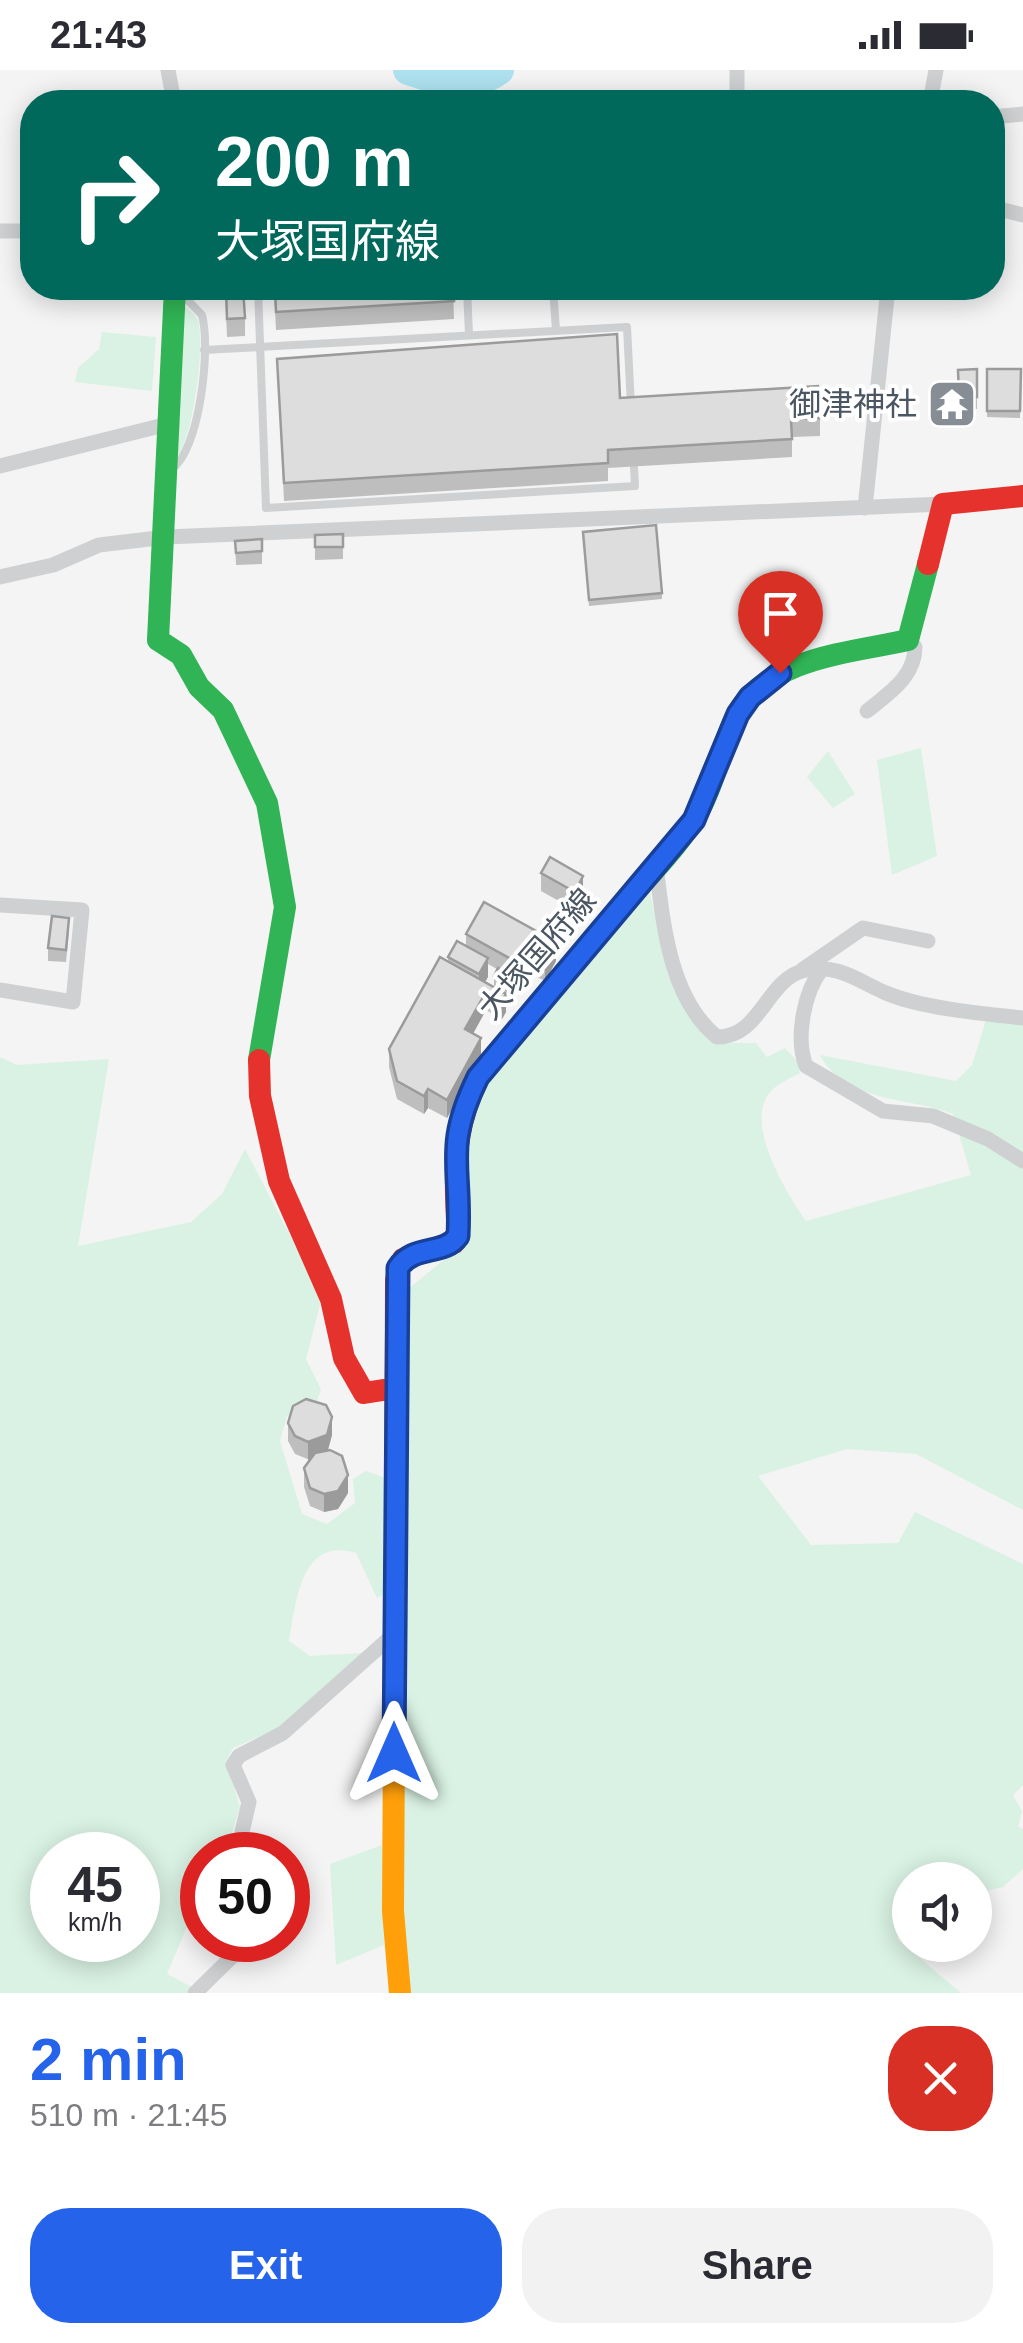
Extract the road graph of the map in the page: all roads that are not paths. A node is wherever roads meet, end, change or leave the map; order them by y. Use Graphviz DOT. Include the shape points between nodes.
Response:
graph roads {
  1 [pos="174,300"];
  2 [pos="187,300"];
  3 [pos="259,300"];
  4 [pos="468,300"];
  5 [pos="554,300"];
  6 [pos="887,300"];
  7 [pos="556,330"];
  8 [pos="469,335"];
  9 [pos="261,346"];
  10 [pos="204,350"];
  11 [pos="631,415"];
  12 [pos="168,424"];
  13 [pos="0,466"];
  14 [pos="634,466"];
  15 [pos="167,470"];
  16 [pos="1023,496"];
  17 [pos="943,504"];
  18 [pos="864,508"];
  19 [pos="166,536"];
  20 [pos="0,577"];
  21 [pos="908,640"];
  22 [pos="868,711"];
  23 [pos="656,865"];
  24 [pos="0,905"];
  25 [pos="928,940"];
  26 [pos="822,969"];
  27 [pos="799,972"];
  28 [pos="0,990"];
  29 [pos="1023,1018"];
  30 [pos="1023,1161"];
  31 [pos="396,1388"];
  32 [pos="394,1634"];
  33 [pos="242,1832"];
  34 [pos="226,1962"];
  35 [pos="194,1993"];
  36 [pos="400,1993"];
  1 -- 12 [label="main road"];
  2 -- 10 [label="lane" via="202,315"];
  3 -- 9 [label="lane"];
  4 -- 8 [label="lane"];
  5 -- 7 [label="lane"];
  6 -- 18 [label="street"];
  7 -- 8 [label="lane"];
  7 -- 11 [label="lane" via="626,326"];
  8 -- 9 [label="lane"];
  9 -- 10 [label="lane"];
  9 -- 14 [label="lane" via="266,508 635,486"];
  10 -- 15 [label="lane" via="188,450"];
  12 -- 13 [label="street"];
  12 -- 15 [label="main road"];
  15 -- 19 [label="main road"];
  16 -- 17 [label="main road"];
  17 -- 18 [label="street"];
  17 -- 21 [label="main road"];
  18 -- 19 [label="street"];
  19 -- 20 [label="street" via="99,546 53,566"];
  19 -- 31 [label="main road" via="158,640 181,655 238,733 267,804 285,907 259,1044 268,1141 331,1299 344,1358 364,1393"];
  21 -- 22 [label="street" via="912,667"];
  21 -- 23 [label="main road, 大塚国府線" via="806,663 762,685 738,714 694,820"];
  23 -- 27 [label="street" via="666,942 698,1016 718,1037 746,1028"];
  23 -- 31 [label="main road, 大塚国府線" via="494,1054 465,1104 452,1158 458,1236 446,1246 413,1253 398,1268"];
  24 -- 28 [label="street" via="82,910 73,1002"];
  25 -- 27 [label="street" via="863,928"];
  26 -- 27 [label="street"];
  26 -- 29 [label="street" via="839,970 886,993"];
  26 -- 30 [label="street" via="812,982 801,1038 806,1066 883,1111 933,1116"];
  31 -- 32 [label="main road, 大塚国府線"];
  32 -- 33 [label="street" via="282,1733 239,1756 233,1765 250,1802"];
  32 -- 36 [label="main road, 大塚国府線" via="393,1912"];
  34 -- 35 [label="street"];
}
